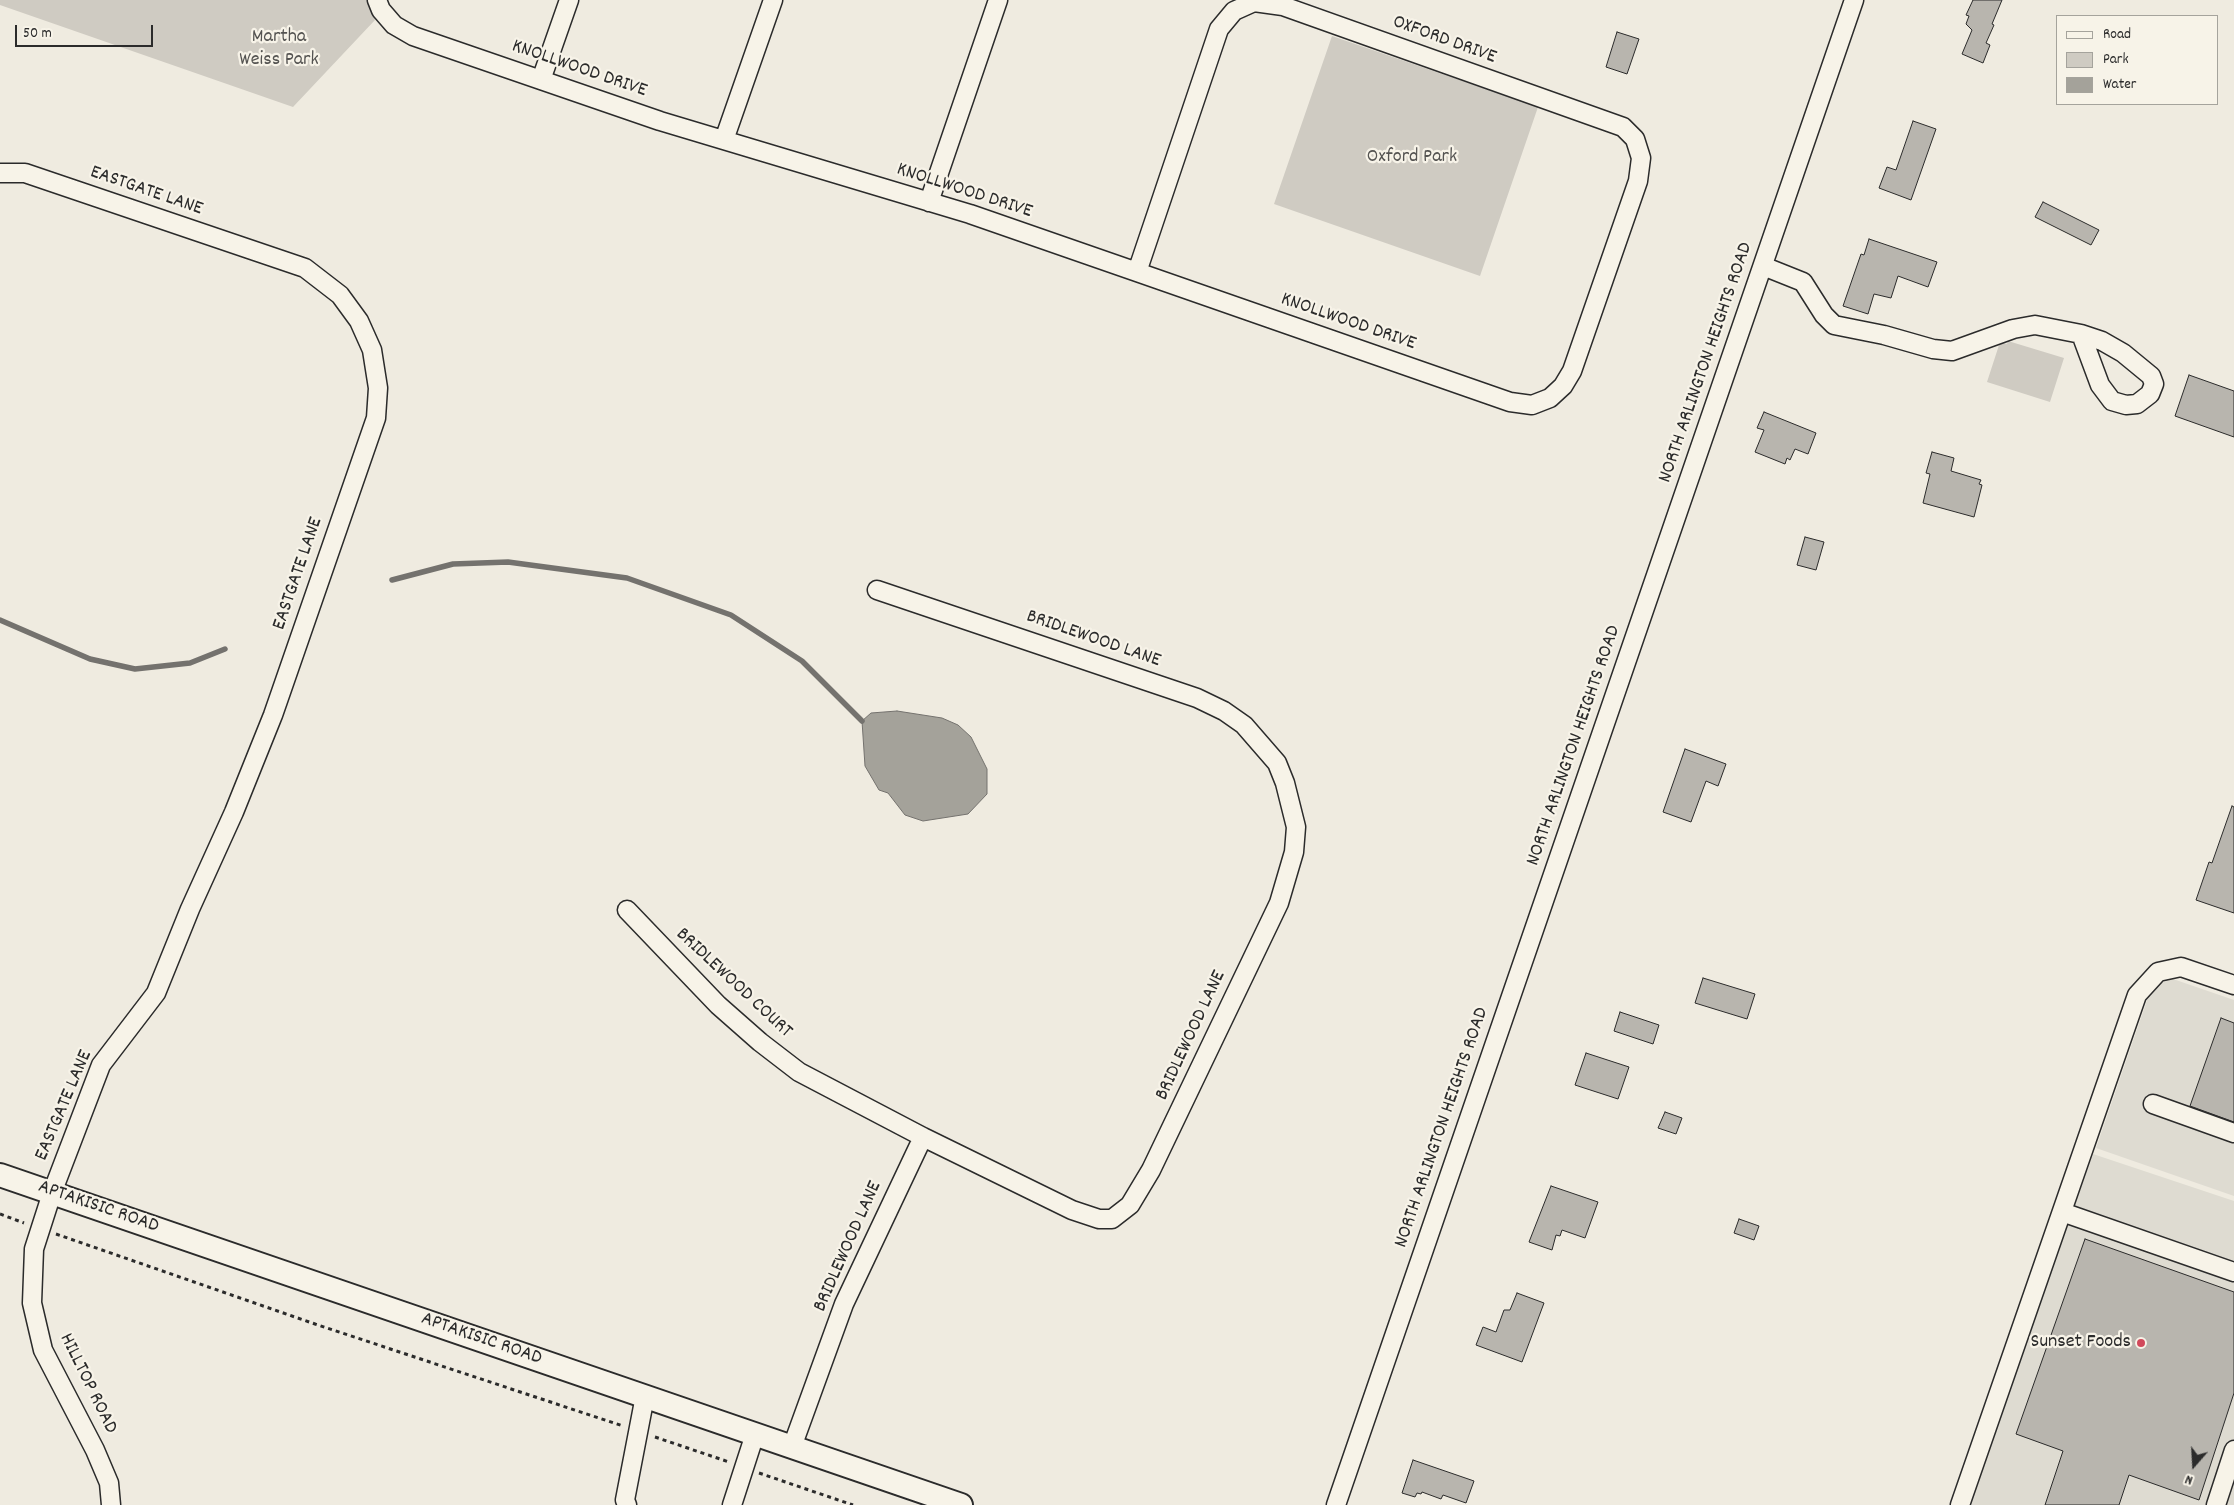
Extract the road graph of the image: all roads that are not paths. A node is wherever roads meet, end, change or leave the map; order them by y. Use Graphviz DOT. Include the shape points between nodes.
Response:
graph roads {
  1 [pos="377,0"];
  2 [pos="569,0"];
  3 [pos="773,0"];
  4 [pos="998,0"];
  5 [pos="1854,0"];
  6 [pos="541,80"];
  7 [pos="724,140"];
  8 [pos="0,173"];
  9 [pos="928,202"];
  10 [pos="1763,266"];
  11 [pos="1137,272"];
  12 [pos="2081,334"];
  13 [pos="1550,398"];
  14 [pos="877,590"];
  15 [pos="627,910"];
  16 [pos="2234,985"];
  17 [pos="2153,1104"];
  18 [pos="2234,1133"];
  19 [pos="923,1137"];
  20 [pos="0,1175"];
  21 [pos="52,1192"];
  22 [pos="2062,1212"];
  23 [pos="2234,1272"];
  24 [pos="645,1396"];
  25 [pos="755,1434"];
  26 [pos="792,1447"];
  27 [pos="2234,1450"];
  28 [pos="111,1505"];
  29 [pos="627,1505"];
  30 [pos="732,1505"];
  31 [pos="961,1505"];
  32 [pos="1336,1505"];
  33 [pos="1960,1505"];
  34 [pos="2216,1505"];
  1 -- 6 [label="street, KNOLLWOOD DRIVE" via="394,25 413,36"];
  2 -- 6 [label="street"];
  3 -- 7 [label="street"];
  4 -- 9 [label="street"];
  5 -- 10 [label="street, NORTH ARLINGTON HEIGHTS ROAD"];
  6 -- 7 [label="street, KNOLLWOOD DRIVE"];
  7 -- 9 [label="street, KNOLLWOOD DRIVE"];
  8 -- 21 [label="street, EASTGATE LANE" via="25,173 305,268 340,295 359,321 372,350 378,388 376,418 273,714 234,812 156,993 101,1065"];
  9 -- 11 [label="street, KNOLLWOOD DRIVE"];
  10 -- 12 [label="street" via="1803,282 1834,325 1933,349 1952,351 2013,329 2035,325"];
  10 -- 32 [label="street, NORTH ARLINGTON HEIGHTS ROAD"];
  11 -- 13 [label="street, KNOLLWOOD DRIVE" via="1510,402 1532,406"];
  11 -- 13 [label="street, OXFORD DRIVE" via="1219,29 1234,11 1254,2 1283,6 1623,127 1635,138 1641,158 1638,181 1572,371"];
  14 -- 19 [label="street, BRIDLEWOOD LANE" via="1197,698 1224,710 1263,744 1277,763 1296,827 1294,852 1279,903 1151,1170 1130,1206 1120,1215 1099,1219 1072,1210"];
  15 -- 19 [label="street, BRIDLEWOOD COURT" via="718,1004 769,1049 799,1072"];
  16 -- 22 [label="street" via="2182,967 2158,972 2137,995"];
  17 -- 18 [label="street"];
  19 -- 26 [label="street, BRIDLEWOOD LANE" via="844,1304"];
  20 -- 21 [label="main road, APTAKISIC ROAD"];
  21 -- 24 [label="main road, APTAKISIC ROAD"];
  21 -- 28 [label="street, HILLTOP ROAD" via="34,1249 32,1303 44,1350 110,1483"];
  22 -- 23 [label="street"];
  22 -- 33 [label="street"];
  24 -- 25 [label="main road, APTAKISIC ROAD"];
  24 -- 29 [label="street" via="625,1500"];
  25 -- 26 [label="main road, APTAKISIC ROAD"];
  25 -- 30 [label="street"];
  26 -- 31 [label="main road, APTAKISIC ROAD"];
  27 -- 34 [label="street"];
}
